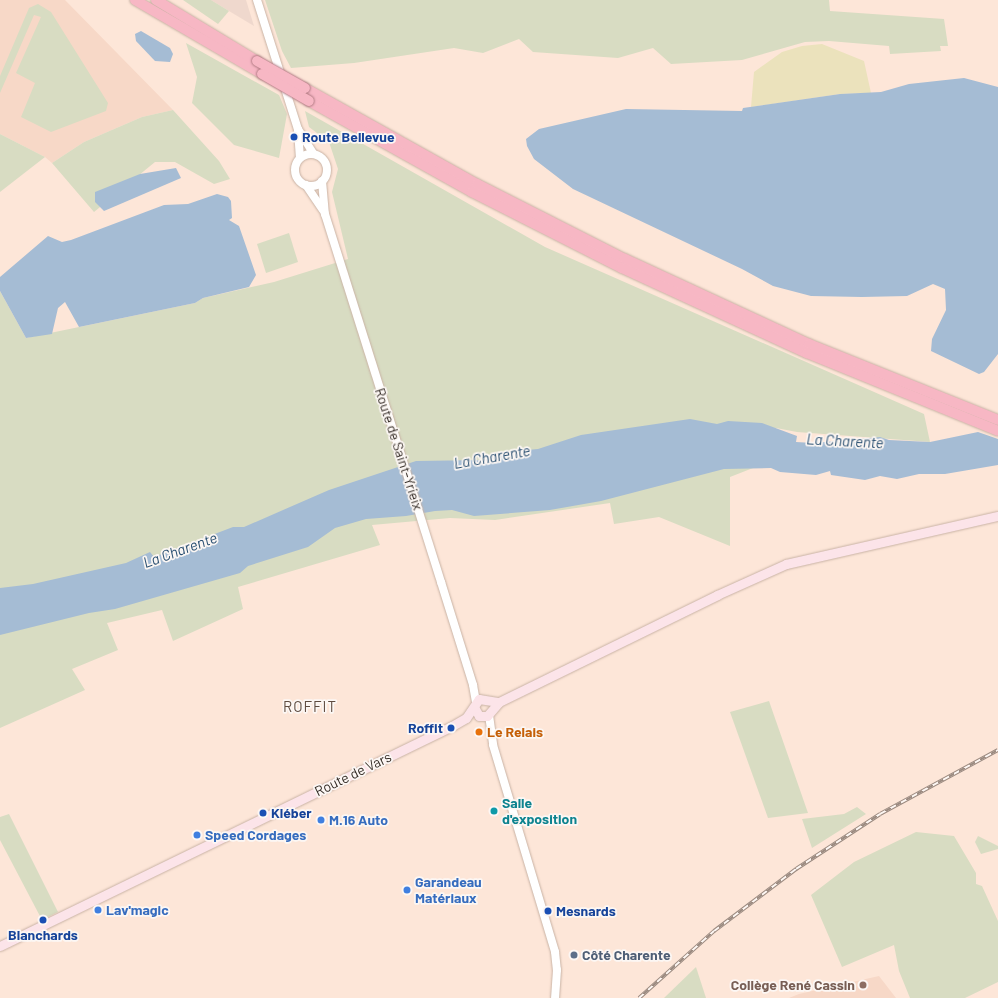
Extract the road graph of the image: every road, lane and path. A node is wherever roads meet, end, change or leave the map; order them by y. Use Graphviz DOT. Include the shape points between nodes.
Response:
graph roads {
  1 [pos="136,0"];
  2 [pos="156,0"];
  3 [pos="257,0"];
  4 [pos="298,129"];
  5 [pos="313,153"];
  6 [pos="300,158"];
  7 [pos="322,182"];
  8 [pos="306,185"];
  9 [pos="325,214"];
  10 [pos="998,420"];
  11 [pos="998,431"];
  12 [pos="998,516"];
  13 [pos="483,708"];
  14 [pos="0,946"];
  15 [pos="555,998"];
  1 -- 11 [label="highway, bridge" via="308,101 472,192 622,268 807,354"];
  2 -- 10 [label="highway, bridge" via="305,88 476,184 625,259 810,344"];
  3 -- 4 [label="street"];
  4 -- 5 [label="street"];
  4 -- 6 [label="street"];
  5 -- 6 [label="street"];
  5 -- 7 [label="street" via="321,157 326,164 327,174"];
  6 -- 8 [label="street" via="295,165 295,173 299,181"];
  7 -- 8 [label="street" via="314,186"];
  7 -- 9 [label="street, Route de Saint-Yrieix"];
  8 -- 9 [label="street, Route de Saint-Yrieix" via="314,193"];
  9 -- 13 [label="street, Route de Saint-Yrieix" via="473,684"];
  12 -- 13 [label="main road, Route de Vars" via="786,564"];
  13 -- 14 [label="main road, Route de Vars"];
  13 -- 15 [label="street, Route de Saint-Yrieix" via="555,952"];
}
